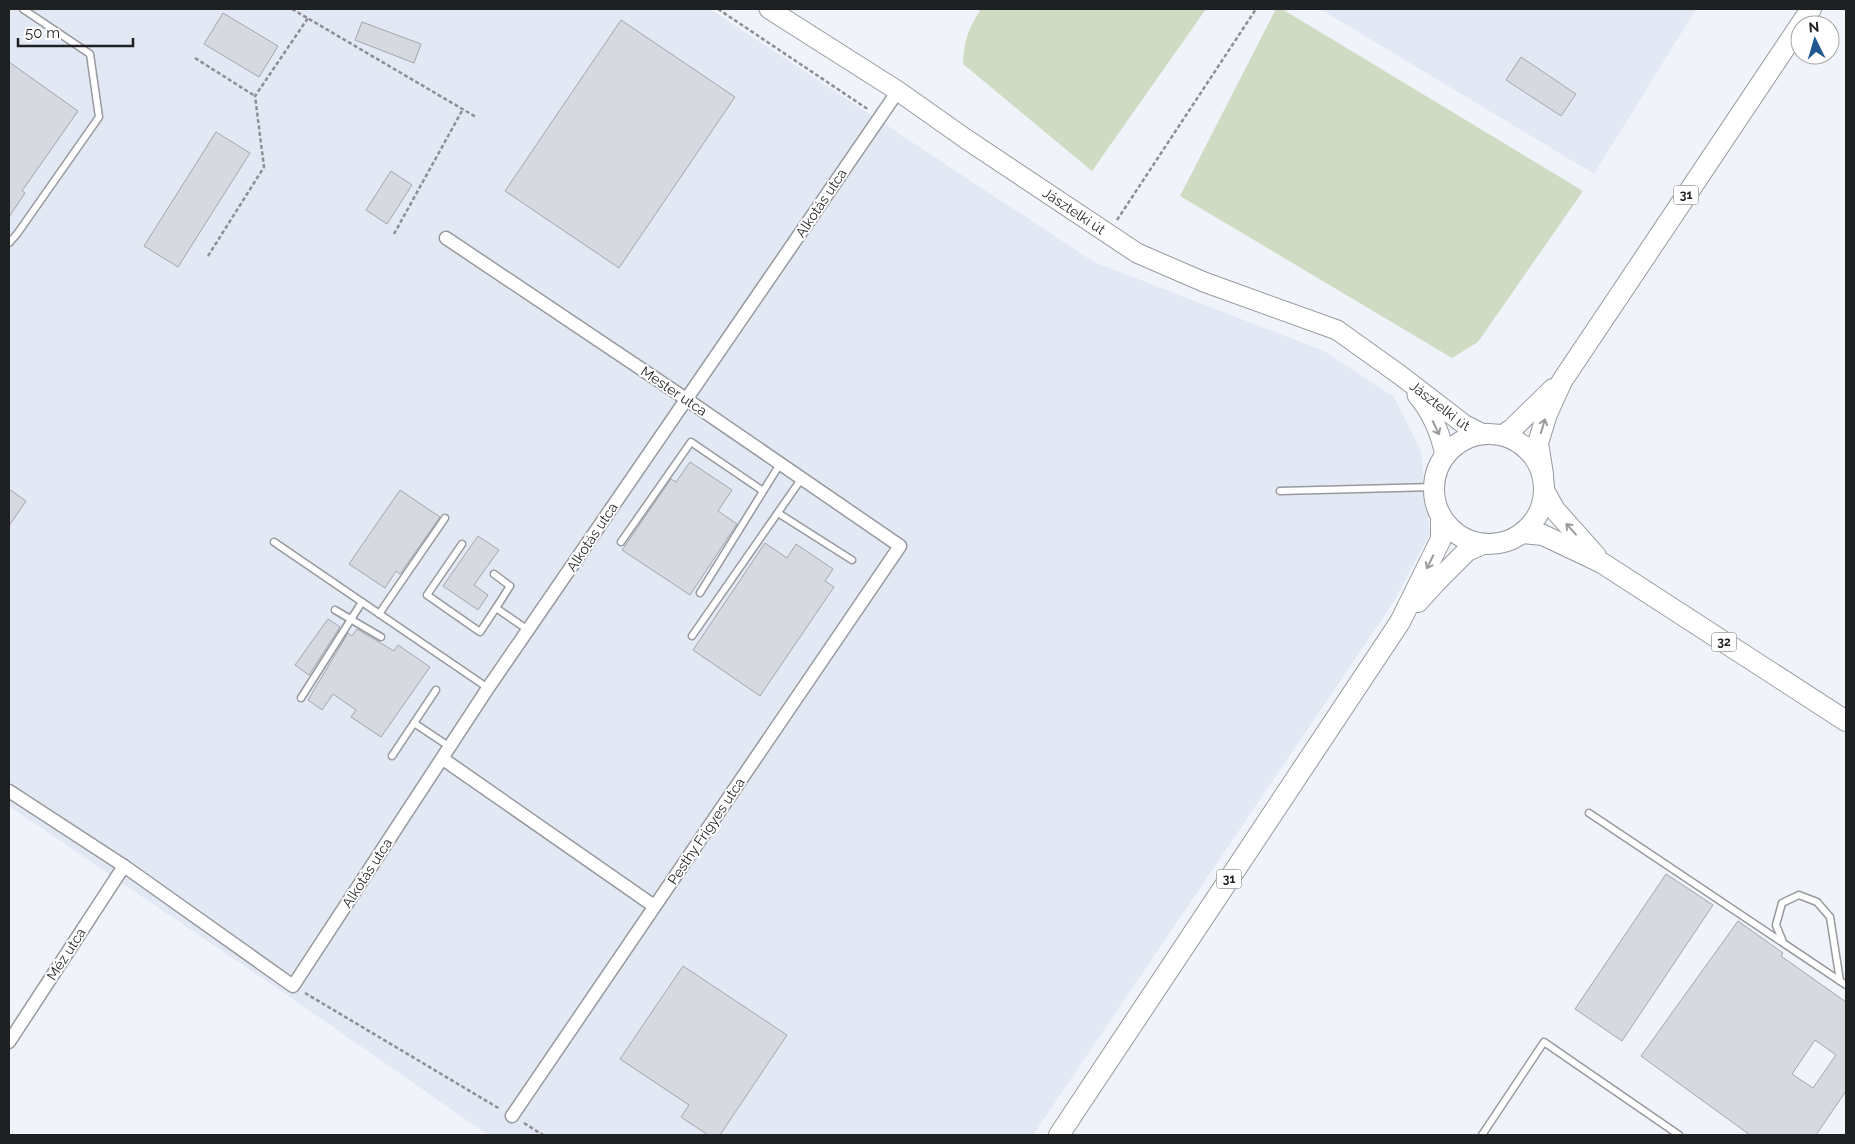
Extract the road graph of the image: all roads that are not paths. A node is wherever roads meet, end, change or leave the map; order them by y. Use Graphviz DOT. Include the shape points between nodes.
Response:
graph roads {
  1 [pos="23,9"];
  2 [pos="768,9"];
  3 [pos="1811,9"];
  4 [pos="898,91"];
  5 [pos="446,238"];
  6 [pos="9,244"];
  7 [pos="1400,375"];
  8 [pos="1562,381"];
  9 [pos="686,399"];
  10 [pos="1482,434"];
  11 [pos="1503,435"];
  12 [pos="1445,456"];
  13 [pos="780,464"];
  14 [pos="802,478"];
  15 [pos="1544,483"];
  16 [pos="1434,487"];
  17 [pos="763,491"];
  18 [pos="1280,491"];
  19 [pos="778,513"];
  20 [pos="1441,516"];
  21 [pos="445,518"];
  22 [pos="1523,533"];
  23 [pos="274,542"];
  24 [pos="621,542"];
  25 [pos="462,544"];
  26 [pos="1484,544"];
  27 [pos="900,546"];
  28 [pos="852,560"];
  29 [pos="1602,563"];
  30 [pos="494,574"];
  31 [pos="700,592"];
  32 [pos="362,602"];
  33 [pos="496,608"];
  34 [pos="335,610"];
  35 [pos="379,614"];
  36 [pos="351,619"];
  37 [pos="1400,622"];
  38 [pos="528,630"];
  39 [pos="692,636"];
  40 [pos="381,637"];
  41 [pos="488,688"];
  42 [pos="436,690"];
  43 [pos="301,698"];
  44 [pos="1846,721"];
  45 [pos="414,723"];
  46 [pos="450,747"];
  47 [pos="392,756"];
  48 [pos="443,759"];
  49 [pos="9,791"];
  50 [pos="1589,813"];
  51 [pos="124,866"];
  52 [pos="654,906"];
  53 [pos="1784,943"];
  54 [pos="1840,981"];
  55 [pos="1846,985"];
  56 [pos="9,1042"];
  57 [pos="512,1116"];
  58 [pos="1059,1135"];
  59 [pos="1482,1135"];
  60 [pos="1679,1135"];
  1 -- 6 [label="lane" via="90,54 99,117"];
  2 -- 4 [label="street, Jásztelki út"];
  3 -- 8 [label="main road, 31"];
  4 -- 7 [label="street, Jásztelki út" via="966,140 1138,253 1204,282 1337,330"];
  4 -- 9 [label="street, Alkotás utca"];
  5 -- 9 [label="street, Mester utca"];
  7 -- 10 [label="street, Jásztelki út"];
  7 -- 12 [label="street, Jásztelki út, one-way" via="1425,405"];
  8 -- 11 [label="main road, 31"];
  15 -- 8 [label="main road, 31, one-way" via="1538,443"];
  9 -- 13 [label="street, Mester utca"];
  9 -- 38 [label="street, Alkotás utca"];
  10 -- 11 [label="main road, 31"];
  10 -- 12 [label="main road, 31" via="1462,441"];
  11 -- 15 [label="main road, 31" via="1528,449 1537,461"];
  12 -- 16 [label="main road, 31" via="1437,471"];
  13 -- 14 [label="street, Mester utca"];
  13 -- 17 [label="lane"];
  14 -- 19 [label="lane"];
  14 -- 27 [label="street, Mester utca"];
  15 -- 22 [label="main road, 31" via="1541,507 1534,522"];
  29 -- 15 [label="main road, 32, one-way" via="1555,510"];
  16 -- 18 [label="lane"];
  16 -- 20 [label="main road, 31" via="1435,502"];
  17 -- 24 [label="lane" via="691,442"];
  17 -- 31 [label="lane"];
  19 -- 28 [label="lane"];
  19 -- 39 [label="lane"];
  20 -- 26 [label="main road, 31" via="1466,540"];
  20 -- 37 [label="main road, 31, one-way" via="1442,540"];
  21 -- 35 [label="lane"];
  22 -- 26 [label="main road, 31" via="1497,544"];
  22 -- 29 [label="main road, 32" via="1543,535"];
  23 -- 32 [label="lane"];
  25 -- 33 [label="lane" via="427,595 480,632"];
  26 -- 37 [label="main road, 31" via="1467,551"];
  27 -- 52 [label="street, Pesthy Frigyes utca"];
  29 -- 44 [label="main road, 32"];
  30 -- 33 [label="lane" via="510,586"];
  32 -- 35 [label="lane"];
  32 -- 36 [label="lane"];
  33 -- 38 [label="lane"];
  34 -- 36 [label="lane"];
  35 -- 41 [label="lane"];
  36 -- 40 [label="lane"];
  36 -- 43 [label="lane"];
  37 -- 58 [label="main road, 31"];
  38 -- 41 [label="street, Alkotás utca"];
  41 -- 46 [label="street, Alkotás utca"];
  42 -- 45 [label="lane"];
  45 -- 46 [label="lane"];
  45 -- 47 [label="lane"];
  46 -- 48 [label="street, Alkotás utca"];
  48 -- 51 [label="street, Alkotás utca" via="293,986"];
  48 -- 52 [label="street"];
  49 -- 51 [label="street"];
  50 -- 53 [label="lane"];
  51 -- 56 [label="street, Méz utca"];
  52 -- 57 [label="street, Pesthy Frigyes utca"];
  53 -- 54 [label="lane"];
  53 -- 54 [label="lane" via="1776,925 1782,904 1799,895 1817,902 1830,917"];
  54 -- 55 [label="lane"];
  59 -- 60 [label="lane" via="1544,1042"];
}
